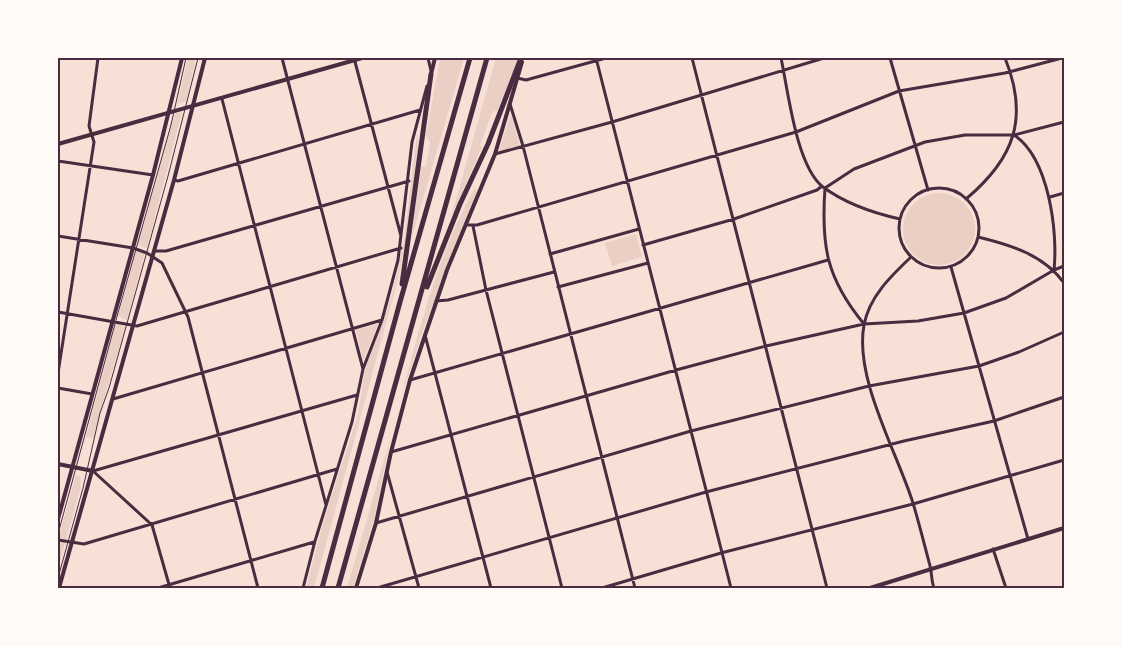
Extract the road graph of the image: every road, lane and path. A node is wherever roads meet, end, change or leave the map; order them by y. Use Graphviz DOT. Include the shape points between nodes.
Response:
graph roads {
  1 [pos="98,58"];
  2 [pos="184,58"];
  3 [pos="198,58"];
  4 [pos="204,58"];
  5 [pos="282,58"];
  6 [pos="355,58"];
  7 [pos="362,58"];
  8 [pos="428,58"];
  9 [pos="435,58"];
  10 [pos="470,58"];
  11 [pos="488,58"];
  12 [pos="522,58"];
  13 [pos="606,58"];
  14 [pos="692,58"];
  15 [pos="781,58"];
  16 [pos="824,58"];
  17 [pos="890,58"];
  18 [pos="1005,58"];
  19 [pos="1062,58"];
  20 [pos="596,59"];
  21 [pos="784,71"];
  22 [pos="1011,72"];
  23 [pos="431,73"];
  24 [pos="517,78"];
  25 [pos="289,79"];
  26 [pos="899,91"];
  27 [pos="702,96"];
  28 [pos="222,98"];
  29 [pos="510,104"];
  30 [pos="194,106"];
  31 [pos="186,108"];
  32 [pos="420,110"];
  33 [pos="172,111"];
  34 [pos="612,122"];
  35 [pos="1064,122"];
  36 [pos="372,125"];
  37 [pos="796,132"];
  38 [pos="91,135"];
  39 [pos="1014,135"];
  40 [pos="305,143"];
  41 [pos="58,144"];
  42 [pos="916,145"];
  43 [pos="523,146"];
  44 [pos="495,154"];
  45 [pos="717,157"];
  46 [pos="58,161"];
  47 [pos="238,164"];
  48 [pos="90,166"];
  49 [pos="153,175"];
  50 [pos="174,180"];
  51 [pos="409,181"];
  52 [pos="628,182"];
  53 [pos="388,187"];
  54 [pos="824,187"];
  55 [pos="928,190"];
  56 [pos="1064,192"];
  57 [pos="1050,197"];
  58 [pos="966,199"];
  59 [pos="320,206"];
  60 [pos="539,208"];
  61 [pos="734,219"];
  62 [pos="900,219"];
  63 [pos="468,225"];
  64 [pos="253,226"];
  65 [pos="473,226"];
  66 [pos="639,229"];
  67 [pos="58,236"];
  68 [pos="978,238"];
  69 [pos="79,239"];
  70 [pos="402,239"];
  71 [pos="643,245"];
  72 [pos="134,248"];
  73 [pos="401,248"];
  74 [pos="147,253"];
  75 [pos="153,254"];
  76 [pos="550,254"];
  77 [pos="911,257"];
  78 [pos="828,260"];
  79 [pos="648,263"];
  80 [pos="1064,266"];
  81 [pos="336,267"];
  82 [pos="951,267"];
  83 [pos="1054,270"];
  84 [pos="554,272"];
  85 [pos="749,282"];
  86 [pos="1064,283"];
  87 [pos="269,287"];
  88 [pos="558,288"];
  89 [pos="486,290"];
  90 [pos="436,301"];
  91 [pos="400,302"];
  92 [pos="418,306"];
  93 [pos="660,307"];
  94 [pos="58,312"];
  95 [pos="186,312"];
  96 [pos="67,313"];
  97 [pos="964,313"];
  98 [pos="382,320"];
  99 [pos="115,321"];
  100 [pos="127,324"];
  101 [pos="864,324"];
  102 [pos="134,326"];
  103 [pos="352,328"];
  104 [pos="1064,332"];
  105 [pos="570,333"];
  106 [pos="425,335"];
  107 [pos="766,346"];
  108 [pos="286,349"];
  109 [pos="503,353"];
  110 [pos="979,366"];
  111 [pos="363,369"];
  112 [pos="676,370"];
  113 [pos="58,373"];
  114 [pos="203,373"];
  115 [pos="436,373"];
  116 [pos="410,380"];
  117 [pos="869,386"];
  118 [pos="58,388"];
  119 [pos="92,394"];
  120 [pos="357,395"];
  121 [pos="586,396"];
  122 [pos="1064,397"];
  123 [pos="113,399"];
  124 [pos="781,408"];
  125 [pos="302,412"];
  126 [pos="519,416"];
  127 [pos="994,420"];
  128 [pos="690,431"];
  129 [pos="219,436"];
  130 [pos="451,436"];
  131 [pos="891,445"];
  132 [pos="391,452"];
  133 [pos="601,458"];
  134 [pos="1064,460"];
  135 [pos="58,464"];
  136 [pos="71,466"];
  137 [pos="76,467"];
  138 [pos="338,468"];
  139 [pos="796,468"];
  140 [pos="86,469"];
  141 [pos="93,471"];
  142 [pos="387,472"];
  143 [pos="318,475"];
  144 [pos="1009,476"];
  145 [pos="534,478"];
  146 [pos="706,492"];
  147 [pos="468,497"];
  148 [pos="236,500"];
  149 [pos="913,504"];
  150 [pos="326,505"];
  151 [pos="400,516"];
  152 [pos="58,518"];
  153 [pos="618,518"];
  154 [pos="376,523"];
  155 [pos="152,525"];
  156 [pos="1064,528"];
  157 [pos="812,530"];
  158 [pos="58,534"];
  159 [pos="550,538"];
  160 [pos="1028,539"];
  161 [pos="58,540"];
  162 [pos="67,542"];
  163 [pos="315,542"];
  164 [pos="72,543"];
  165 [pos="993,550"];
  166 [pos="721,553"];
  167 [pos="483,558"];
  168 [pos="250,560"];
  169 [pos="930,570"];
  170 [pos="58,578"];
  171 [pos="416,578"];
  172 [pos="633,579"];
  173 [pos="170,587"];
  174 [pos="60,588"];
  175 [pos="158,588"];
  176 [pos="258,588"];
  177 [pos="303,588"];
  178 [pos="322,588"];
  179 [pos="338,588"];
  180 [pos="356,588"];
  181 [pos="377,588"];
  182 [pos="419,588"];
  183 [pos="491,588"];
  184 [pos="562,588"];
  185 [pos="602,588"];
  186 [pos="635,588"];
  187 [pos="731,588"];
  188 [pos="827,588"];
  189 [pos="870,588"];
  190 [pos="934,588"];
  191 [pos="1006,588"];
  1 -- 38 [label="street" via="88,126"];
  2 -- 33 [label="street"];
  3 -- 31 [label="lane"];
  4 -- 30 [label="street"];
  5 -- 25 [label="street"];
  6 -- 7 [label="street"];
  6 -- 25 [label="street"];
  6 -- 36 [label="street"];
  8 -- 23 [label="street"];
  9 -- 23 [label="street"];
  10 -- 91 [label="highway"];
  11 -- 92 [label="highway"];
  12 -- 24 [label="street"];
  12 -- 92 [label="highway"];
  13 -- 20 [label="street"];
  14 -- 27 [label="street"];
  15 -- 21 [label="street"];
  16 -- 21 [label="street"];
  17 -- 26 [label="street"];
  18 -- 22 [label="street"];
  19 -- 22 [label="street"];
  20 -- 24 [label="street" via="526,80"];
  20 -- 34 [label="street"];
  21 -- 27 [label="street"];
  21 -- 37 [label="street"];
  22 -- 26 [label="street"];
  22 -- 39 [label="street" via="1017,105"];
  23 -- 32 [label="street"];
  23 -- 91 [label="highway"];
  24 -- 29 [label="street"];
  25 -- 28 [label="street"];
  25 -- 40 [label="street"];
  26 -- 37 [label="street"];
  26 -- 42 [label="street"];
  27 -- 34 [label="street"];
  27 -- 45 [label="street"];
  28 -- 30 [label="street"];
  28 -- 47 [label="street"];
  29 -- 43 [label="street"];
  29 -- 44 [label="street"];
  30 -- 31 [label="street"];
  30 -- 50 [label="street"];
  31 -- 33 [label="street"];
  31 -- 74 [label="lane"];
  32 -- 36 [label="street"];
  32 -- 51 [label="street" via="412,142"];
  33 -- 38 [label="street"];
  33 -- 49 [label="street"];
  33 -- 72 [label="lane"];
  34 -- 43 [label="street"];
  34 -- 52 [label="street"];
  35 -- 39 [label="street"];
  36 -- 40 [label="street"];
  36 -- 53 [label="street"];
  37 -- 45 [label="street"];
  37 -- 54 [label="street" via="803,154"];
  38 -- 41 [label="street"];
  38 -- 48 [label="street" via="94,142"];
  39 -- 42 [label="street" via="965,135"];
  39 -- 57 [label="street" via="1021,140 1035,163"];
  39 -- 58 [label="street" via="996,168"];
  40 -- 47 [label="street"];
  40 -- 59 [label="street"];
  42 -- 54 [label="street" via="854,169"];
  42 -- 55 [label="street"];
  43 -- 44 [label="street"];
  43 -- 60 [label="street"];
  44 -- 63 [label="street"];
  45 -- 52 [label="street"];
  45 -- 61 [label="street"];
  46 -- 48 [label="street"];
  47 -- 50 [label="street"];
  47 -- 64 [label="street"];
  48 -- 49 [label="street"];
  48 -- 69 [label="street"];
  49 -- 72 [label="street"];
  50 -- 75 [label="street"];
  51 -- 53 [label="street"];
  51 -- 70 [label="street"];
  52 -- 60 [label="street"];
  52 -- 66 [label="street"];
  53 -- 59 [label="street"];
  53 -- 70 [label="street"];
  54 -- 61 [label="street"];
  54 -- 62 [label="street" via="860,208"];
  54 -- 78 [label="street" via="823,221"];
  55 -- 58 [label="street" via="948,189"];
  55 -- 62 [label="street" via="915,196"];
  56 -- 57 [label="street"];
  57 -- 83 [label="street"];
  58 -- 68 [label="street" via="977,216"];
  59 -- 64 [label="street"];
  59 -- 81 [label="street"];
  60 -- 65 [label="street"];
  60 -- 76 [label="street"];
  61 -- 71 [label="street"];
  61 -- 85 [label="street"];
  62 -- 77 [label="street" via="901,239"];
  63 -- 65 [label="street"];
  63 -- 90 [label="street"];
  64 -- 75 [label="street"];
  64 -- 87 [label="street"];
  65 -- 89 [label="street"];
  66 -- 71 [label="street"];
  66 -- 76 [label="street"];
  67 -- 69 [label="street"];
  68 -- 82 [label="street" via="968,256"];
  68 -- 83 [label="street" via="1026,252"];
  69 -- 72 [label="street"];
  69 -- 96 [label="street"];
  70 -- 73 [label="street"];
  71 -- 79 [label="street"];
  72 -- 74 [label="street"];
  72 -- 99 [label="street"];
  73 -- 81 [label="street"];
  73 -- 98 [label="street"];
  74 -- 75 [label="street"];
  74 -- 100 [label="lane"];
  75 -- 95 [label="street" via="162,263"];
  75 -- 102 [label="street"];
  76 -- 84 [label="street"];
  77 -- 82 [label="street" via="929,268"];
  77 -- 101 [label="street" via="876,295"];
  78 -- 85 [label="street"];
  78 -- 101 [label="street" via="843,293"];
  79 -- 88 [label="street"];
  79 -- 93 [label="street"];
  80 -- 83 [label="street"];
  81 -- 87 [label="street"];
  81 -- 103 [label="street"];
  82 -- 97 [label="street"];
  83 -- 86 [label="street"];
  83 -- 97 [label="street" via="1006,298"];
  84 -- 88 [label="street"];
  84 -- 89 [label="street"];
  85 -- 93 [label="street"];
  85 -- 107 [label="street"];
  87 -- 95 [label="street"];
  87 -- 108 [label="street"];
  88 -- 105 [label="street"];
  89 -- 90 [label="street"];
  89 -- 109 [label="street"];
  90 -- 106 [label="street"];
  91 -- 178 [label="highway"];
  92 -- 179 [label="highway"];
  93 -- 105 [label="street"];
  93 -- 112 [label="street"];
  94 -- 96 [label="street"];
  95 -- 102 [label="street"];
  95 -- 114 [label="street"];
  96 -- 99 [label="street"];
  96 -- 113 [label="street"];
  97 -- 101 [label="street" via="918,321"];
  97 -- 110 [label="street"];
  98 -- 103 [label="street"];
  98 -- 111 [label="street"];
  99 -- 100 [label="street"];
  99 -- 119 [label="street"];
  99 -- 137 [label="lane"];
  100 -- 102 [label="street"];
  100 -- 140 [label="lane"];
  101 -- 107 [label="street"];
  101 -- 117 [label="street" via="862,354"];
  102 -- 123 [label="street"];
  103 -- 108 [label="street"];
  103 -- 111 [label="street"];
  104 -- 110 [label="street"];
  105 -- 109 [label="street"];
  105 -- 121 [label="street"];
  106 -- 115 [label="street"];
  106 -- 116 [label="street"];
  107 -- 112 [label="street"];
  107 -- 124 [label="street"];
  108 -- 114 [label="street"];
  108 -- 125 [label="street"];
  109 -- 115 [label="street"];
  109 -- 126 [label="street"];
  110 -- 117 [label="street"];
  110 -- 127 [label="street"];
  111 -- 120 [label="street"];
  112 -- 121 [label="street"];
  112 -- 128 [label="street"];
  114 -- 123 [label="street"];
  114 -- 129 [label="street"];
  115 -- 116 [label="street"];
  115 -- 130 [label="street"];
  116 -- 132 [label="street"];
  117 -- 124 [label="street"];
  117 -- 131 [label="street"];
  118 -- 119 [label="street"];
  119 -- 136 [label="street"];
  120 -- 125 [label="street"];
  120 -- 138 [label="street"];
  121 -- 126 [label="street"];
  121 -- 133 [label="street"];
  122 -- 127 [label="street"];
  123 -- 141 [label="street"];
  124 -- 128 [label="street"];
  124 -- 139 [label="street"];
  125 -- 129 [label="street"];
  125 -- 143 [label="street"];
  126 -- 130 [label="street"];
  126 -- 145 [label="street"];
  127 -- 131 [label="street"];
  127 -- 144 [label="street"];
  128 -- 133 [label="street"];
  128 -- 146 [label="street"];
  129 -- 141 [label="street"];
  129 -- 148 [label="street"];
  130 -- 132 [label="street"];
  130 -- 147 [label="street"];
  131 -- 139 [label="street"];
  131 -- 149 [label="street"];
  132 -- 142 [label="street"];
  133 -- 145 [label="street"];
  133 -- 153 [label="street"];
  134 -- 144 [label="street"];
  135 -- 136 [label="street"];
  136 -- 137 [label="street"];
  136 -- 152 [label="street"];
  137 -- 140 [label="street"];
  137 -- 158 [label="lane"];
  138 -- 143 [label="street"];
  138 -- 150 [label="street"];
  139 -- 146 [label="street"];
  139 -- 157 [label="street"];
  140 -- 141 [label="street"];
  140 -- 162 [label="lane"];
  141 -- 155 [label="street"];
  141 -- 164 [label="street"];
  142 -- 151 [label="street"];
  142 -- 154 [label="street"];
  143 -- 148 [label="street"];
  143 -- 150 [label="street"];
  144 -- 149 [label="street"];
  144 -- 160 [label="street"];
  145 -- 147 [label="street"];
  145 -- 159 [label="street"];
  146 -- 153 [label="street"];
  146 -- 166 [label="street"];
  147 -- 151 [label="street"];
  147 -- 167 [label="street"];
  148 -- 155 [label="street"];
  148 -- 168 [label="street"];
  149 -- 157 [label="street"];
  149 -- 169 [label="street"];
  150 -- 163 [label="street"];
  151 -- 154 [label="street"];
  151 -- 171 [label="street"];
  153 -- 159 [label="street"];
  153 -- 172 [label="street"];
  154 -- 180 [label="street"];
  155 -- 164 [label="street" via="84,544"];
  155 -- 173 [label="street"];
  156 -- 160 [label="street"];
  157 -- 166 [label="street"];
  157 -- 188 [label="street"];
  159 -- 167 [label="street"];
  159 -- 184 [label="street"];
  160 -- 165 [label="street"];
  161 -- 162 [label="street"];
  162 -- 164 [label="street"];
  162 -- 170 [label="lane"];
  163 -- 168 [label="street"];
  163 -- 177 [label="street"];
  164 -- 174 [label="street"];
  165 -- 169 [label="street"];
  165 -- 191 [label="street"];
  166 -- 172 [label="street"];
  166 -- 187 [label="street"];
  167 -- 171 [label="street"];
  167 -- 183 [label="street"];
  168 -- 173 [label="street"];
  168 -- 176 [label="street"];
  169 -- 189 [label="street"];
  169 -- 190 [label="street"];
  171 -- 181 [label="street"];
  171 -- 182 [label="street"];
  172 -- 185 [label="street"];
  172 -- 186 [label="street"];
  173 -- 175 [label="street"];
}
